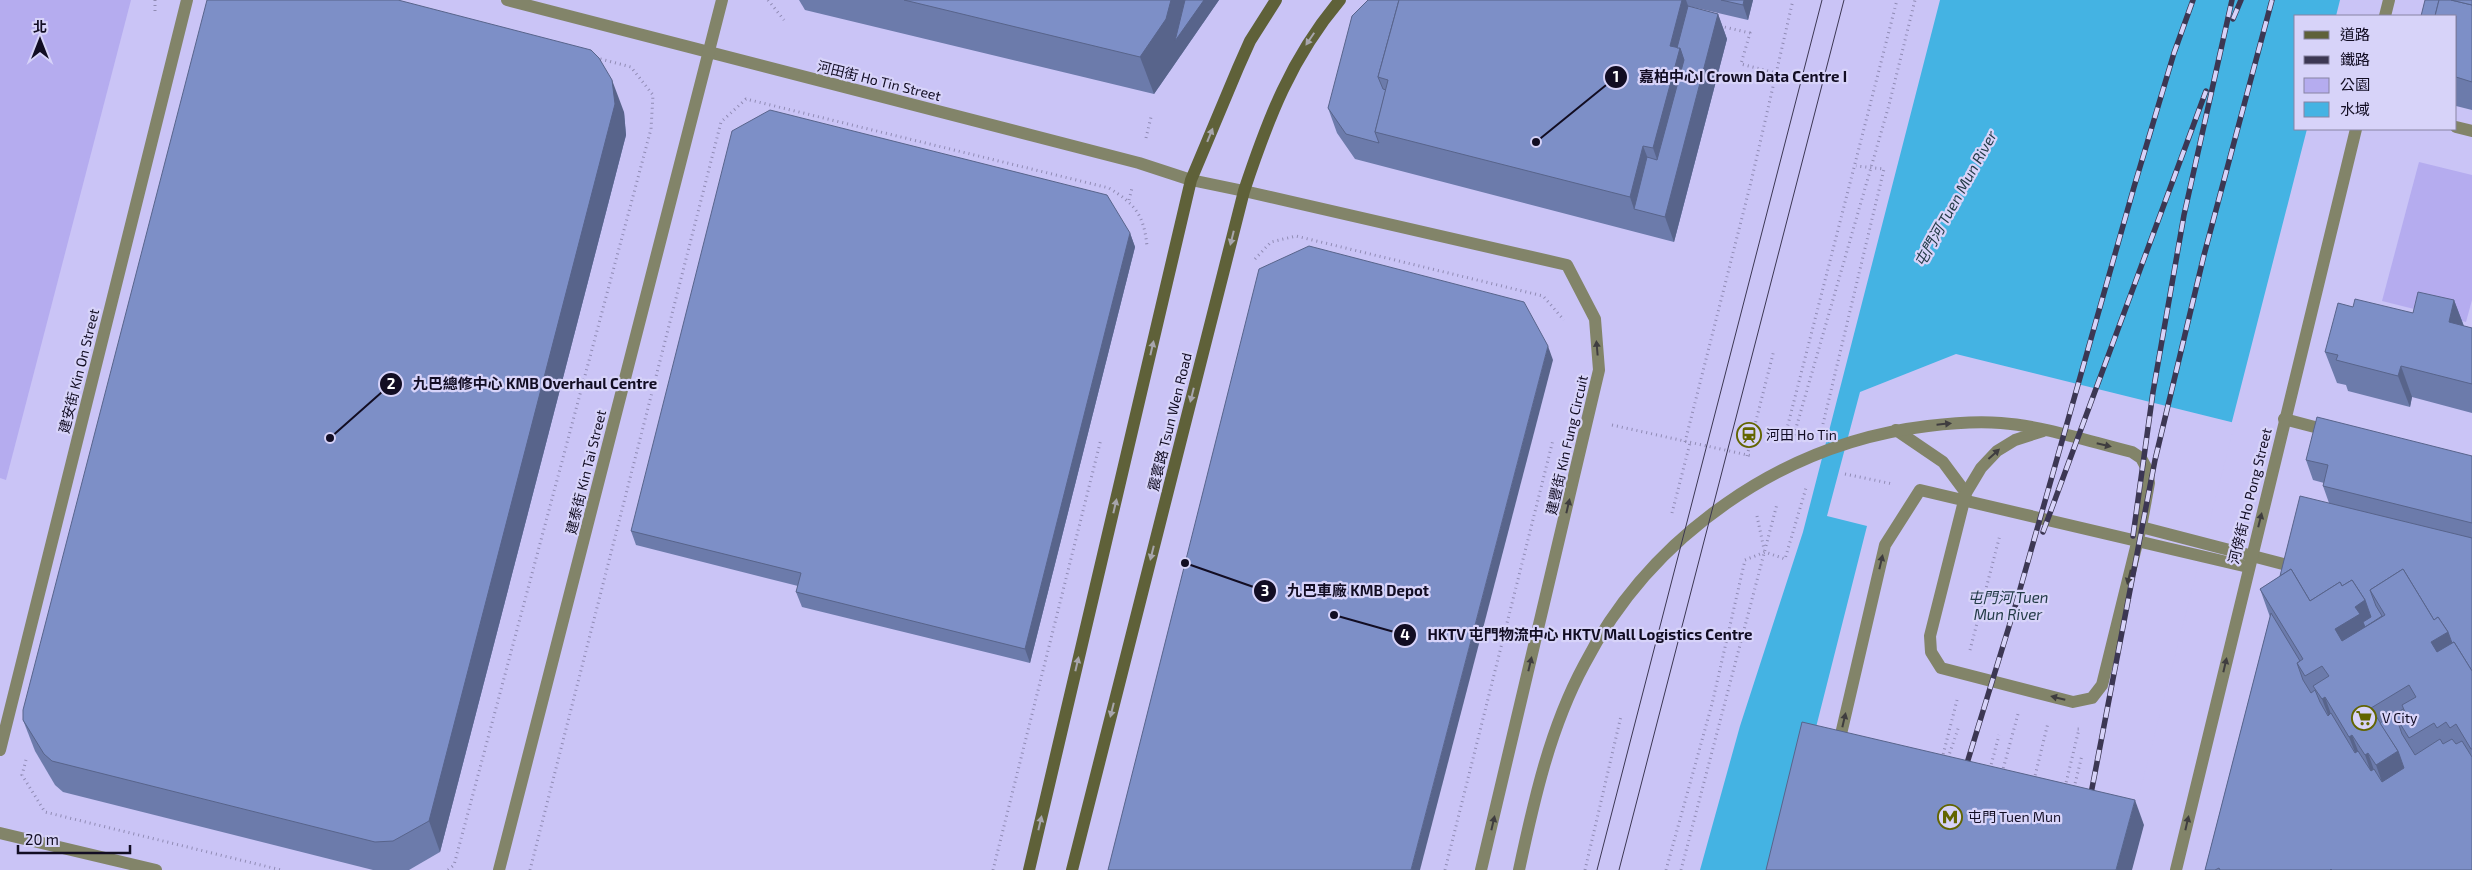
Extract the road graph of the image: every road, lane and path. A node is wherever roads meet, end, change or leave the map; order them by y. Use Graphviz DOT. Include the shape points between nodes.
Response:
graph roads {
  1 [pos="155,0"];
  2 [pos="187,0"];
  3 [pos="507,0"];
  4 [pos="722,0"];
  5 [pos="768,0"];
  6 [pos="1276,0"];
  7 [pos="1340,0"];
  8 [pos="1793,0"];
  9 [pos="1898,0"];
  10 [pos="1915,0"];
  11 [pos="2389,0"];
  12 [pos="155,12"];
  13 [pos="2385,15"];
  14 [pos="784,20"];
  15 [pos="1713,24"];
  16 [pos="709,53"];
  17 [pos="593,58"];
  18 [pos="1776,73"];
  19 [pos="2457,127"];
  20 [pos="2356,130"];
  21 [pos="2472,131"];
  22 [pos="1856,166"];
  23 [pos="1871,168"];
  24 [pos="1191,180"];
  25 [pos="1244,190"];
  26 [pos="1147,253"];
  27 [pos="1252,262"];
  28 [pos="1567,324"];
  29 [pos="1774,350"];
  30 [pos="2284,419"];
  31 [pos="1606,424"];
  32 [pos="1896,430"];
  33 [pos="1821,431"];
  34 [pos="2043,431"];
  35 [pos="2342,434"];
  36 [pos="1102,436"];
  37 [pos="1794,438"];
  38 [pos="1553,439"];
  39 [pos="1685,442"];
  40 [pos="1784,442"];
  41 [pos="1690,444"];
  42 [pos="1747,455"];
  43 [pos="1755,457"];
  44 [pos="1839,472"];
  45 [pos="1807,484"];
  46 [pos="1920,490"];
  47 [pos="1966,493"];
  48 [pos="1779,494"];
  49 [pos="1671,516"];
  50 [pos="2141,527"];
  51 [pos="1765,552"];
  52 [pos="2295,566"];
  53 [pos="2248,567"];
  54 [pos="2017,714"];
  55 [pos="1621,716"];
  56 [pos="2048,722"];
  57 [pos="1959,726"];
  58 [pos="2079,729"];
  59 [pos="1999,735"];
  60 [pos="0,750"];
  61 [pos="27,755"];
  62 [pos="1836,755"];
  63 [pos="2082,755"];
  64 [pos="1947,761"];
  65 [pos="1990,771"];
  66 [pos="2001,778"];
  67 [pos="2032,787"];
  68 [pos="2073,790"];
  69 [pos="2063,795"];
  70 [pos="0,833"];
  71 [pos="156,870"];
  72 [pos="281,870"];
  73 [pos="448,870"];
  74 [pos="499,870"];
  75 [pos="530,870"];
  76 [pos="993,870"];
  77 [pos="1029,870"];
  78 [pos="1072,870"];
  79 [pos="1445,870"];
  80 [pos="1481,870"];
  81 [pos="1518,870"];
  82 [pos="1585,870"];
  83 [pos="1666,870"];
  84 [pos="1681,870"];
  85 [pos="2176,870"];
  1 -- 12 [label="path"];
  2 -- 60 [label="street, 建安街 Kin On Street"];
  3 -- 16 [label="street, 河田街 Ho Tin Street"];
  4 -- 16 [label="street, 建泰街 Kin Tai Street"];
  5 -- 14 [label="path"];
  24 -- 6 [label="main road, one-way" via="1242,59"];
  7 -- 25 [label="main road, 震寰路 Tsun Wen Road, one-way" via="1302,51 1283,86"];
  8 -- 18 [label="path"];
  9 -- 22 [label="path"];
  10 -- 23 [label="path"];
  11 -- 13 [label="street"];
  15 -- 18 [label="path" via="1750,33 1742,64"];
  16 -- 24 [label="street, 河田街 Ho Tin Street" via="1139,163"];
  16 -- 74 [label="street, 建泰街 Kin Tai Street"];
  17 -- 73 [label="path" via="631,68 653,95 652,129 454,866"];
  18 -- 39 [label="path"];
  19 -- 21 [label="street"];
  20 -- 30 [label="street, 河傍街 Ho Pong Street"];
  22 -- 23 [label="path"];
  22 -- 40 [label="path"];
  23 -- 33 [label="path" via="1884,169"];
  23 -- 37 [label="path"];
  24 -- 25 [label="street, 河田街 Ho Tin Street"];
  77 -- 24 [label="main road, one-way"];
  25 -- 78 [label="main road, 震寰路 Tsun Wen Road, one-way"];
  80 -- 25 [label="street, 建豐街 Kin Fung Circuit, one-way" via="1599,370 1595,319 1567,265"];
  26 -- 75 [label="path" via="1145,225 1129,200 1109,188 746,98 721,122"];
  27 -- 28 [label="path" via="1271,242 1296,236 1543,296"];
  29 -- 42 [label="path"];
  30 -- 35 [label="street"];
  53 -- 30 [label="street, 河傍街 Ho Pong Street, one-way"];
  31 -- 39 [label="path"];
  32 -- 34 [label="street, one-way" via="1956,423 2002,423"];
  32 -- 47 [label="street" via="1943,462"];
  32 -- 81 [label="street" via="1852,441 1770,476 1692,529 1635,586 1583,666 1562,714 1532,808"];
  47 -- 34 [label="street, one-way" via="1981,468 1997,451 2015,440"];
  34 -- 50 [label="street, one-way" via="2132,452 2141,458 2150,483"];
  36 -- 76 [label="path"];
  38 -- 79 [label="path"];
  39 -- 41 [label="path"];
  41 -- 42 [label="path"];
  41 -- 49 [label="path"];
  42 -- 43 [label="path"];
  44 -- 46 [label="path"];
  45 -- 51 [label="path" via="1785,559"];
  46 -- 53 [label="street"];
  62 -- 46 [label="street, one-way" via="1885,545"];
  50 -- 47 [label="street, one-way" via="2102,685 2092,698 2073,702 1941,668 1931,652 1930,636"];
  48 -- 51 [label="path"];
  50 -- 52 [label="street"];
  51 -- 83 [label="path" via="1745,560 1712,704"];
  51 -- 84 [label="path"];
  85 -- 53 [label="street, 河傍街 Ho Pong Street, one-way"];
  54 -- 66 [label="path"];
  55 -- 82 [label="path"];
  56 -- 67 [label="path"];
  57 -- 64 [label="path"];
  58 -- 69 [label="path"];
  59 -- 65 [label="path"];
  61 -- 72 [label="path" via="22,775 45,812"];
  63 -- 68 [label="path"];
  70 -- 71 [label="street"];
}
